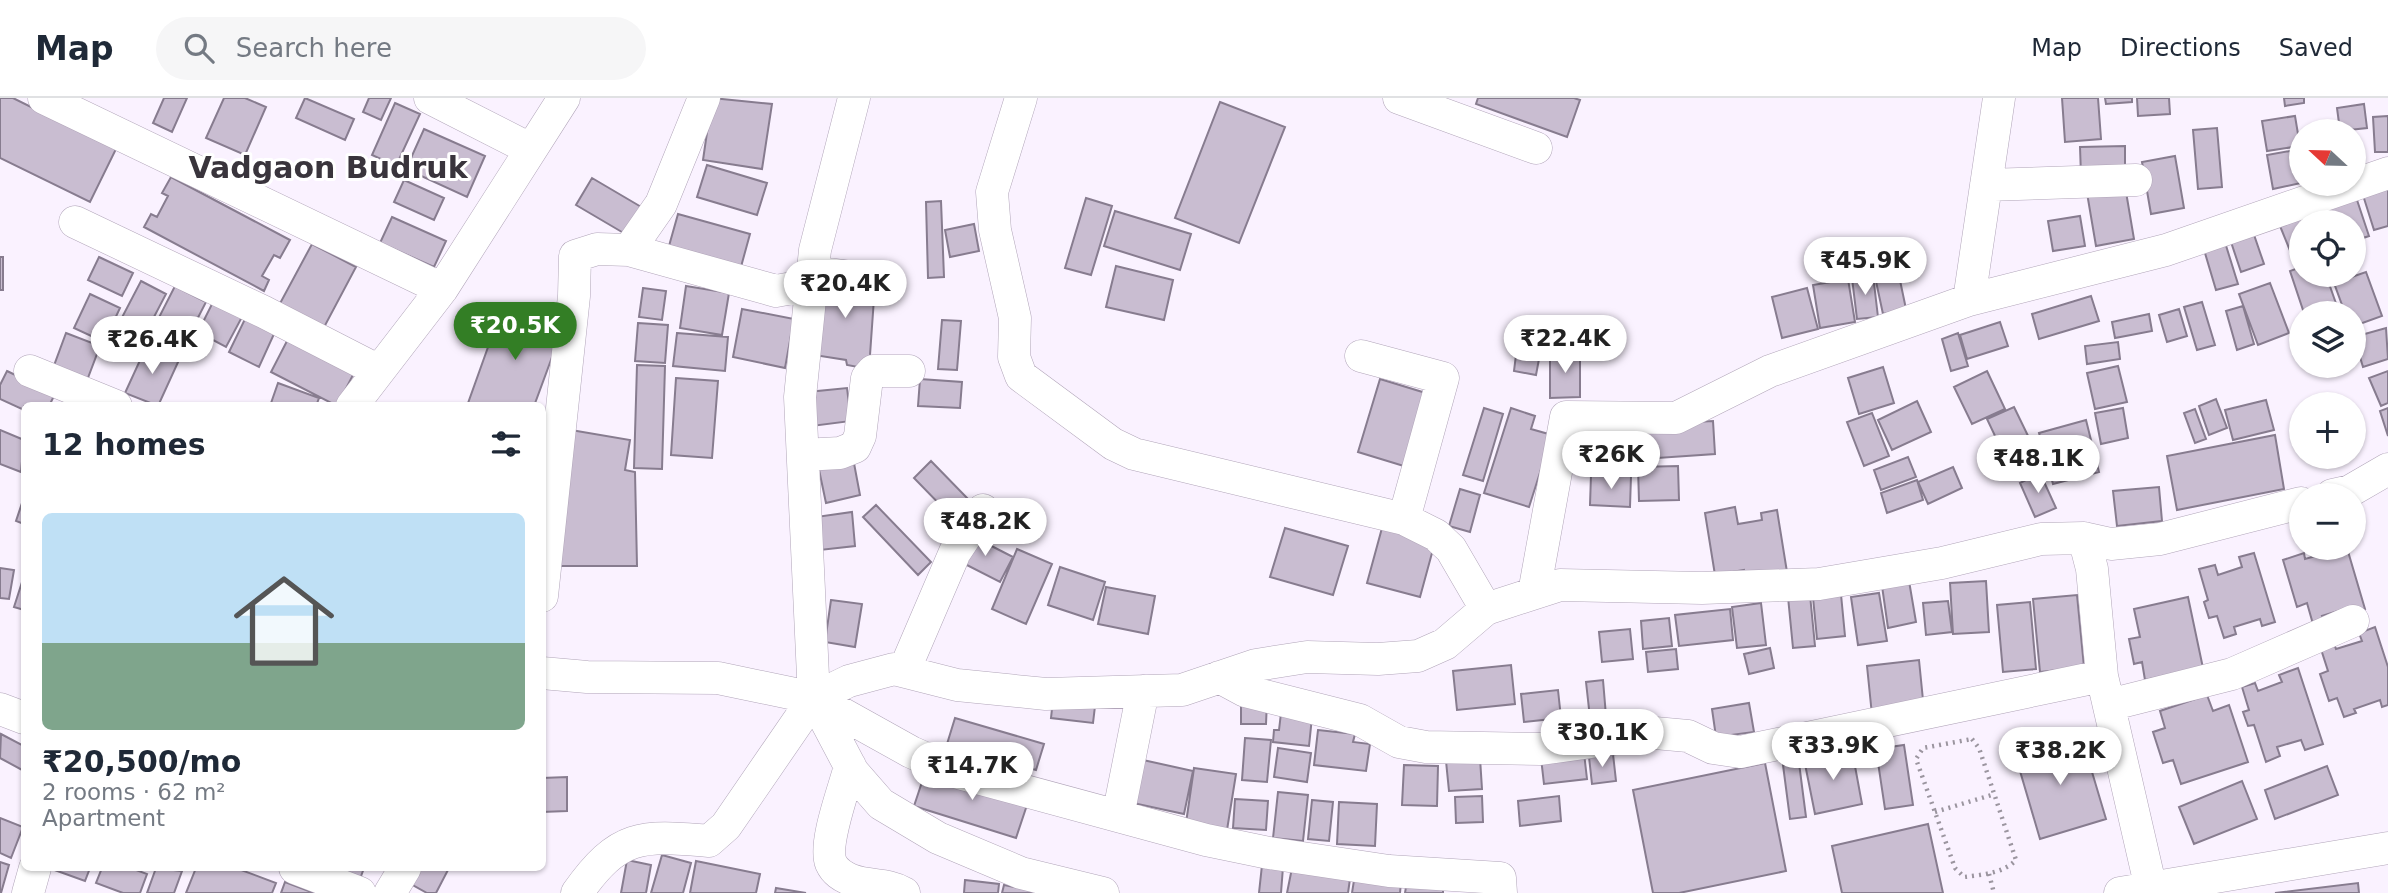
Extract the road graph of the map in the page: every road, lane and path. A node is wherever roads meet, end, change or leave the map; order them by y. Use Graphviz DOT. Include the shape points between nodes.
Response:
graph roads {
  1 [pos="44,98"];
  2 [pos="430,98"];
  3 [pos="564,98"];
  4 [pos="704,98"];
  5 [pos="854,98"];
  6 [pos="1021,98"];
  7 [pos="1399,98"];
  8 [pos="1999,98"];
  9 [pos="1536,148"];
  10 [pos="530,149"];
  11 [pos="2388,173"];
  12 [pos="2136,180"];
  13 [pos="1986,185"];
  14 [pos="75,222"];
  15 [pos="629,250"];
  16 [pos="814,272"];
  17 [pos="889,282"];
  18 [pos="442,289"];
  19 [pos="1969,300"];
  20 [pos="1361,356"];
  21 [pos="30,371"];
  22 [pos="909,371"];
  23 [pos="369,394"];
  24 [pos="106,402"];
  25 [pos="803,455"];
  26 [pos="2388,468"];
  27 [pos="2363,483"];
  28 [pos="2289,506"];
  29 [pos="983,510"];
  30 [pos="1404,519"];
  31 [pos="2084,538"];
  32 [pos="546,560"];
  33 [pos="1534,593"];
  34 [pos="1486,609"];
  35 [pos="2353,621"];
  36 [pos="904,671"];
  37 [pos="546,673"];
  38 [pos="1219,677"];
  39 [pos="1143,691"];
  40 [pos="2106,691"];
  41 [pos="814,698"];
  42 [pos="0,709"];
  43 [pos="21,717"];
  44 [pos="850,766"];
  45 [pos="1995,794"];
  46 [pos="1935,812"];
  47 [pos="1118,816"];
  48 [pos="2388,848"];
  49 [pos="34,871"];
  50 [pos="303,871"];
  51 [pos="403,871"];
  52 [pos="1989,874"];
  53 [pos="2152,891"];
  54 [pos="28,893"];
  55 [pos="360,893"];
  56 [pos="390,893"];
  57 [pos="577,893"];
  58 [pos="904,893"];
  59 [pos="1102,893"];
  60 [pos="1501,893"];
  61 [pos="1994,893"];
  62 [pos="2120,893"];
  1 -- 18 [label="street"];
  2 -- 10 [label="street"];
  3 -- 10 [label="street"];
  4 -- 15 [label="street" via="661,204"];
  5 -- 16 [label="street" via="815,250"];
  6 -- 30 [label="street" via="992,192 995,230 1015,318 1014,358 1021,376 1113,444 1134,454"];
  7 -- 9 [label="street"];
  8 -- 13 [label="street"];
  10 -- 18 [label="street"];
  11 -- 19 [label="street" via="2166,250"];
  12 -- 13 [label="street"];
  13 -- 19 [label="street"];
  14 -- 23 [label="street" via="264,312"];
  15 -- 16 [label="street" via="776,291 797,287"];
  15 -- 32 [label="street" via="597,249 575,256 575,296"];
  16 -- 17 [label="street"];
  16 -- 25 [label="street" via="800,397"];
  18 -- 23 [label="street"];
  19 -- 33 [label="street" via="1770,371 1676,418 1566,417"];
  20 -- 30 [label="street" via="1443,378"];
  21 -- 24 [label="street"];
  22 -- 25 [label="street" via="873,370 867,378 855,447 840,453"];
  25 -- 41 [label="street"];
  26 -- 27 [label="street"];
  28 -- 31 [label="street" via="2160,539 2110,544"];
  29 -- 36 [label="street" via="955,552"];
  30 -- 34 [label="street" via="1436,535 1451,549"];
  31 -- 33 [label="street" via="2041,539 1942,563 1819,583 1702,588 1560,585"];
  31 -- 40 [label="street" via="2092,569"];
  33 -- 34 [label="street"];
  34 -- 38 [label="street" via="1445,644 1418,656 1307,657 1256,665"];
  35 -- 40 [label="street" via="2232,674"];
  36 -- 39 [label="street" via="957,685 1046,694"];
  36 -- 41 [label="street" via="894,669 849,681"];
  37 -- 41 [label="street" via="718,678"];
  38 -- 39 [label="street" via="1182,690"];
  38 -- 40 [label="street" via="1245,691 1360,720 1399,742 1426,747 1541,749 1655,733 1688,736 1713,748 1740,752"];
  39 -- 47 [label="street"];
  40 -- 53 [label="street"];
  41 -- 44 [label="street"];
  41 -- 47 [label="street" via="959,773"];
  41 -- 57 [label="street" via="726,827 709,841 668,837 624,842"];
  42 -- 43 [label="street"];
  44 -- 58 [label="street" via="829,860 836,872 853,881 892,886"];
  44 -- 59 [label="street" via="881,804 938,838 1021,873"];
  45 -- 46 [label="path"];
  45 -- 46 [label="path" via="1972,739 1923,748 1916,759"];
  45 -- 52 [label="path" via="2016,860"];
  46 -- 52 [label="path" via="1958,874"];
  47 -- 60 [label="street" via="1269,853 1389,871 1500,878"];
  48 -- 53 [label="street"];
  49 -- 54 [label="street"];
  50 -- 55 [label="street"];
  51 -- 56 [label="street"];
  52 -- 61 [label="path"];
  53 -- 62 [label="street"];
}
